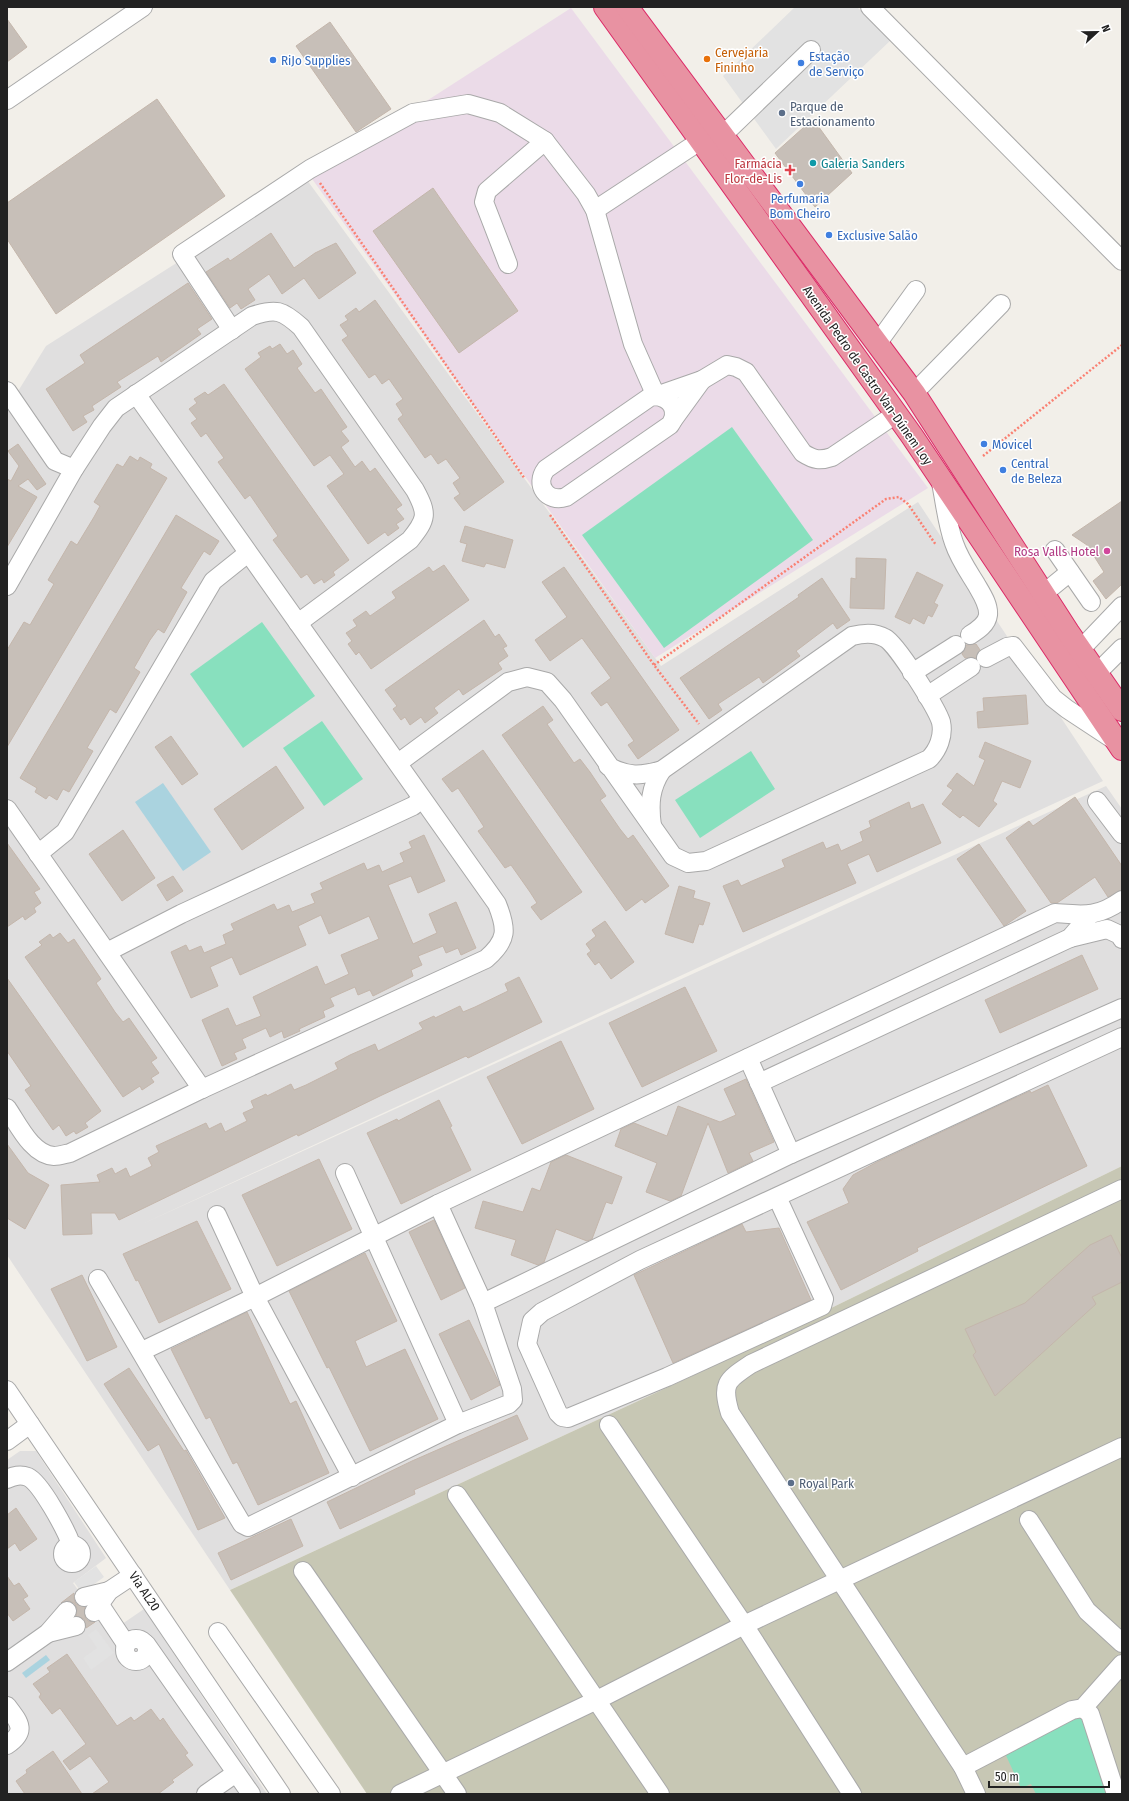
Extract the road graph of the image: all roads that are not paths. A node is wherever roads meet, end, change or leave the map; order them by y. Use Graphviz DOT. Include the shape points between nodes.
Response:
graph roads {
  1 [pos="143,7"];
  2 [pos="604,7"];
  3 [pos="627,7"];
  4 [pos="870,7"];
  5 [pos="811,50"];
  6 [pos="7,100"];
  7 [pos="722,134"];
  8 [pos="545,141"];
  9 [pos="700,141"];
  10 [pos="595,210"];
  11 [pos="1122,261"];
  12 [pos="508,264"];
  13 [pos="916,290"];
  14 [pos="1001,304"];
  15 [pos="232,330"];
  16 [pos="877,344"];
  17 [pos="702,380"];
  18 [pos="7,391"];
  19 [pos="914,393"];
  20 [pos="136,394"];
  21 [pos="656,396"];
  22 [pos="896,414"];
  23 [pos="674,420"];
  24 [pos="74,469"];
  25 [pos="940,478"];
  26 [pos="1055,550"];
  27 [pos="248,553"];
  28 [pos="1070,572"];
  29 [pos="7,586"];
  30 [pos="1043,594"];
  31 [pos="1091,602"];
  32 [pos="1122,606"];
  33 [pos="298,623"];
  34 [pos="1122,648"];
  35 [pos="1080,650"];
  36 [pos="912,673"];
  37 [pos="1096,674"];
  38 [pos="927,696"];
  39 [pos="1122,710"];
  40 [pos="1120,746"];
  41 [pos="398,763"];
  42 [pos="608,766"];
  43 [pos="662,770"];
  44 [pos="422,799"];
  45 [pos="1097,801"];
  46 [pos="7,809"];
  47 [pos="652,826"];
  48 [pos="1122,834"];
  49 [pos="38,854"];
  50 [pos="1122,900"];
  51 [pos="1089,916"];
  52 [pos="1070,938"];
  53 [pos="1122,939"];
  54 [pos="107,952"];
  55 [pos="1122,1008"];
  56 [pos="1122,1037"];
  57 [pos="748,1058"];
  58 [pos="759,1083"];
  59 [pos="202,1089"];
  60 [pos="7,1108"];
  61 [pos="790,1154"];
  62 [pos="345,1174"];
  63 [pos="1122,1189"];
  64 [pos="777,1197"];
  65 [pos="438,1204"];
  66 [pos="217,1214"];
  67 [pos="374,1237"];
  68 [pos="98,1279"];
  69 [pos="255,1297"];
  70 [pos="483,1303"];
  71 [pos="142,1351"];
  72 [pos="7,1390"];
  73 [pos="30,1424"];
  74 [pos="458,1424"];
  75 [pos="609,1425"];
  76 [pos="7,1441"];
  77 [pos="1122,1447"];
  78 [pos="352,1477"];
  79 [pos="7,1479"];
  80 [pos="457,1495"];
  81 [pos="1029,1520"];
  82 [pos="71,1544"];
  83 [pos="303,1571"];
  84 [pos="133,1575"];
  85 [pos="841,1580"];
  86 [pos="67,1611"];
  87 [pos="744,1625"];
  88 [pos="76,1626"];
  89 [pos="218,1632"];
  90 [pos="48,1633"];
  91 [pos="1122,1643"];
  92 [pos="7,1662"];
  93 [pos="1122,1664"];
  94 [pos="597,1700"];
  95 [pos="7,1706"];
  96 [pos="1083,1708"];
  97 [pos="7,1745"];
  98 [pos="963,1767"];
  99 [pos="236,1773"];
  100 [pos="444,1774"];
  101 [pos="206,1794"];
  102 [pos="251,1794"];
  103 [pos="281,1794"];
  104 [pos="331,1794"];
  105 [pos="400,1794"];
  106 [pos="457,1794"];
  107 [pos="660,1794"];
  108 [pos="852,1794"];
  109 [pos="976,1794"];
  110 [pos="1116,1794"];
  1 -- 6 [label="street"];
  2 -- 9 [label="highway, Avenida Pedro de Castro Van-Dúnem Loy"];
  3 -- 7 [label="highway, Avenida Pedro de Castro Van-Dúnem Loy"];
  4 -- 11 [label="street"];
  5 -- 7 [label="street"];
  7 -- 16 [label="highway, Avenida Pedro de Castro Van-Dúnem Loy"];
  8 -- 10 [label="street" via="586,194"];
  8 -- 12 [label="street" via="487,191 484,202"];
  8 -- 15 [label="street" via="500,113 468,104 413,113 310,169 182,254"];
  9 -- 10 [label="street"];
  9 -- 22 [label="highway, Avenida Pedro de Castro Van-Dúnem Loy"];
  10 -- 21 [label="street" via="633,344"];
  13 -- 16 [label="street"];
  14 -- 19 [label="street"];
  15 -- 20 [label="street"];
  15 -- 33 [label="street" via="252,316 270,310 288,315 301,327 415,490 424,507 422,524 410,540"];
  16 -- 19 [label="highway, Avenida Pedro de Castro Van-Dúnem Loy"];
  17 -- 21 [label="street"];
  17 -- 22 [label="street" via="727,365 746,372 803,453 812,459 822,461"];
  17 -- 23 [label="street"];
  18 -- 24 [label="street" via="55,461"];
  19 -- 30 [label="highway, Avenida Pedro de Castro Van-Dúnem Loy"];
  20 -- 24 [label="street" via="116,408"];
  20 -- 27 [label="street"];
  21 -- 23 [label="street" via="671,403 674,408"];
  21 -- 23 [label="street" via="650,397 546,468 541,479 546,494 555,499 566,497 665,429"];
  22 -- 25 [label="highway, Avenida Pedro de Castro Van-Dúnem Loy"];
  24 -- 29 [label="street"];
  25 -- 36 [label="street" via="954,542 984,598 988,616 981,628"];
  25 -- 40 [label="highway, Avenida Pedro de Castro Van-Dúnem Loy"];
  26 -- 28 [label="street"];
  27 -- 33 [label="street"];
  27 -- 49 [label="street" via="213,581 64,832"];
  28 -- 30 [label="street"];
  28 -- 31 [label="street"];
  30 -- 35 [label="highway, Avenida Pedro de Castro Van-Dúnem Loy"];
  32 -- 35 [label="street"];
  33 -- 41 [label="street"];
  34 -- 37 [label="street"];
  35 -- 37 [label="highway, Avenida Pedro de Castro Van-Dúnem Loy"];
  36 -- 38 [label="street"];
  36 -- 43 [label="street" via="886,638 865,633 852,636"];
  37 -- 39 [label="highway, Avenida Pedro de Castro Van-Dúnem Loy"];
  38 -- 40 [label="street" via="1006,647 1013,646 1053,698"];
  38 -- 47 [label="street" via="942,731 936,751 929,759 706,861 688,863 674,856"];
  41 -- 42 [label="street" via="508,682 527,677 547,682 563,700"];
  41 -- 44 [label="street"];
  42 -- 43 [label="street" via="620,773 633,774"];
  42 -- 47 [label="street"];
  43 -- 47 [label="street" via="651,791"];
  44 -- 54 [label="street" via="413,806 181,914"];
  44 -- 59 [label="street" via="497,904 504,922 504,936 498,950 486,959"];
  45 -- 48 [label="street"];
  46 -- 49 [label="street"];
  49 -- 54 [label="street"];
  50 -- 51 [label="street" via="1106,910"];
  51 -- 52 [label="street"];
  51 -- 57 [label="street" via="1055,913"];
  52 -- 53 [label="street" via="1107,929 1120,935"];
  52 -- 58 [label="street"];
  54 -- 59 [label="street"];
  55 -- 61 [label="street"];
  56 -- 64 [label="street"];
  57 -- 58 [label="street"];
  57 -- 65 [label="street"];
  58 -- 61 [label="street"];
  59 -- 60 [label="street" via="92,1144 54,1156 41,1152 31,1142"];
  61 -- 70 [label="street"];
  62 -- 67 [label="street"];
  63 -- 85 [label="street" via="751,1364 731,1377 727,1385 726,1400 730,1413"];
  64 -- 64 [label="street" via="640,1260 542,1312 532,1321 527,1344 562,1417 568,1418 667,1377 822,1306 824,1299"];
  65 -- 67 [label="street"];
  65 -- 70 [label="street"];
  66 -- 69 [label="street"];
  67 -- 69 [label="street"];
  67 -- 74 [label="street"];
  68 -- 71 [label="street"];
  69 -- 71 [label="street"];
  69 -- 78 [label="street"];
  70 -- 74 [label="street" via="512,1389 513,1400 509,1404"];
  71 -- 78 [label="street" via="242,1524 248,1527 256,1524"];
  72 -- 73 [label="street, Via AL20"];
  73 -- 76 [label="street"];
  73 -- 84 [label="street, Via AL20"];
  74 -- 78 [label="street"];
  75 -- 87 [label="street"];
  77 -- 85 [label="street"];
  79 -- 82 [label="street" via="21,1475 34,1480 63,1525"];
  80 -- 94 [label="street"];
  81 -- 91 [label="street" via="1087,1611"];
  83 -- 100 [label="street"];
  84 -- 99 [label="street" via="97,1601 126,1644 128,1658 135,1661 144,1651 160,1666"];
  84 -- 103 [label="street, Via AL20"];
  85 -- 87 [label="street"];
  85 -- 98 [label="street"];
  86 -- 90 [label="street"];
  87 -- 94 [label="street"];
  87 -- 108 [label="street"];
  88 -- 90 [label="street"];
  89 -- 104 [label="street"];
  90 -- 92 [label="street"];
  93 -- 96 [label="street"];
  94 -- 100 [label="street"];
  94 -- 107 [label="street"];
  95 -- 97 [label="street" via="20,1728 17,1737"];
  96 -- 98 [label="street" via="1072,1710"];
  96 -- 110 [label="street" via="1090,1714"];
  98 -- 109 [label="street"];
  99 -- 101 [label="street"];
  99 -- 102 [label="street"];
  100 -- 105 [label="street"];
  100 -- 106 [label="street"];
}
